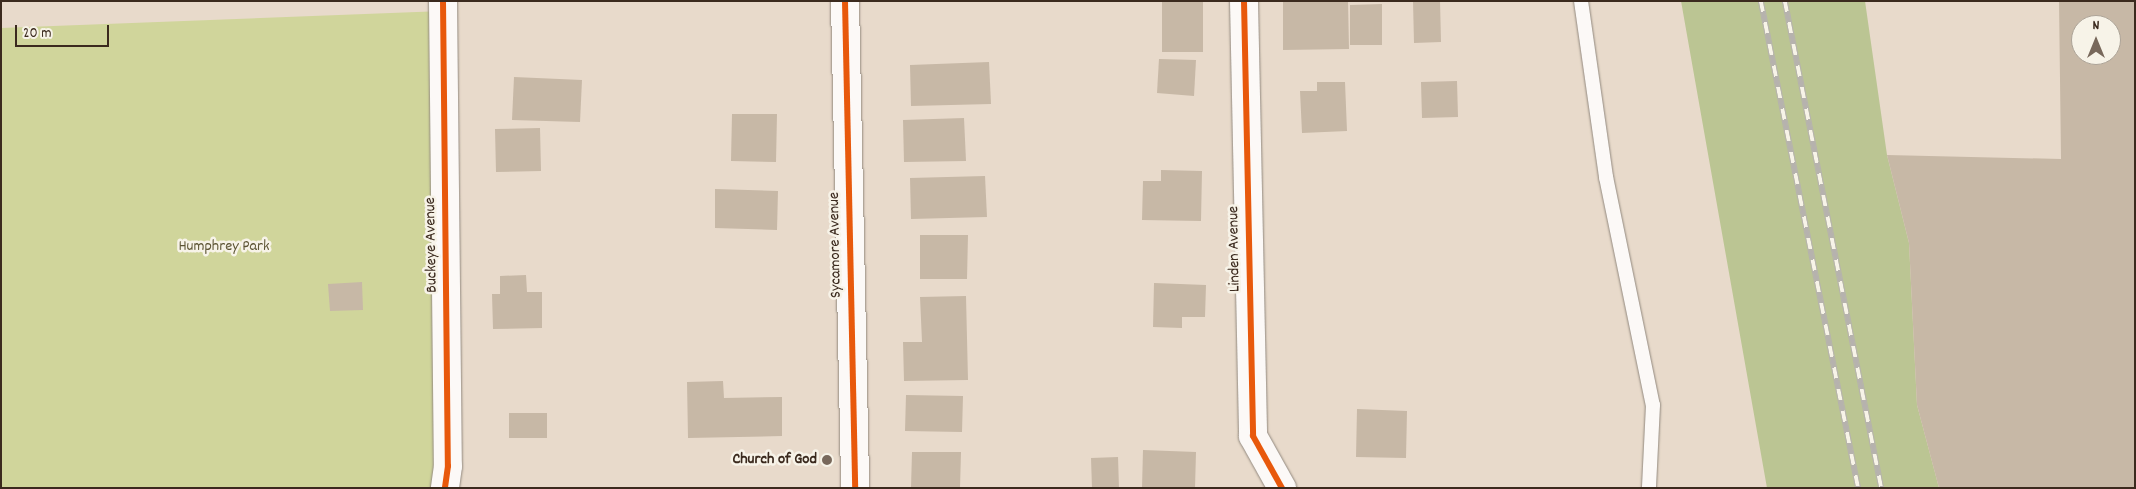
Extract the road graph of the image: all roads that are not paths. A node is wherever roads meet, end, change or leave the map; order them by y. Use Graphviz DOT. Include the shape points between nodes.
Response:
graph roads {
  1 [pos="443,1"];
  2 [pos="845,1"];
  3 [pos="1244,1"];
  4 [pos="1581,1"];
  5 [pos="445,488"];
  6 [pos="855,488"];
  7 [pos="1282,488"];
  8 [pos="1649,488"];
  1 -- 5 [label="street, Buckeye Avenue" via="448,456"];
  2 -- 6 [label="street, Sycamore Avenue"];
  3 -- 7 [label="street, Linden Avenue" via="1253,436"];
  4 -- 8 [label="lane" via="1606,177 1653,405"];
}
